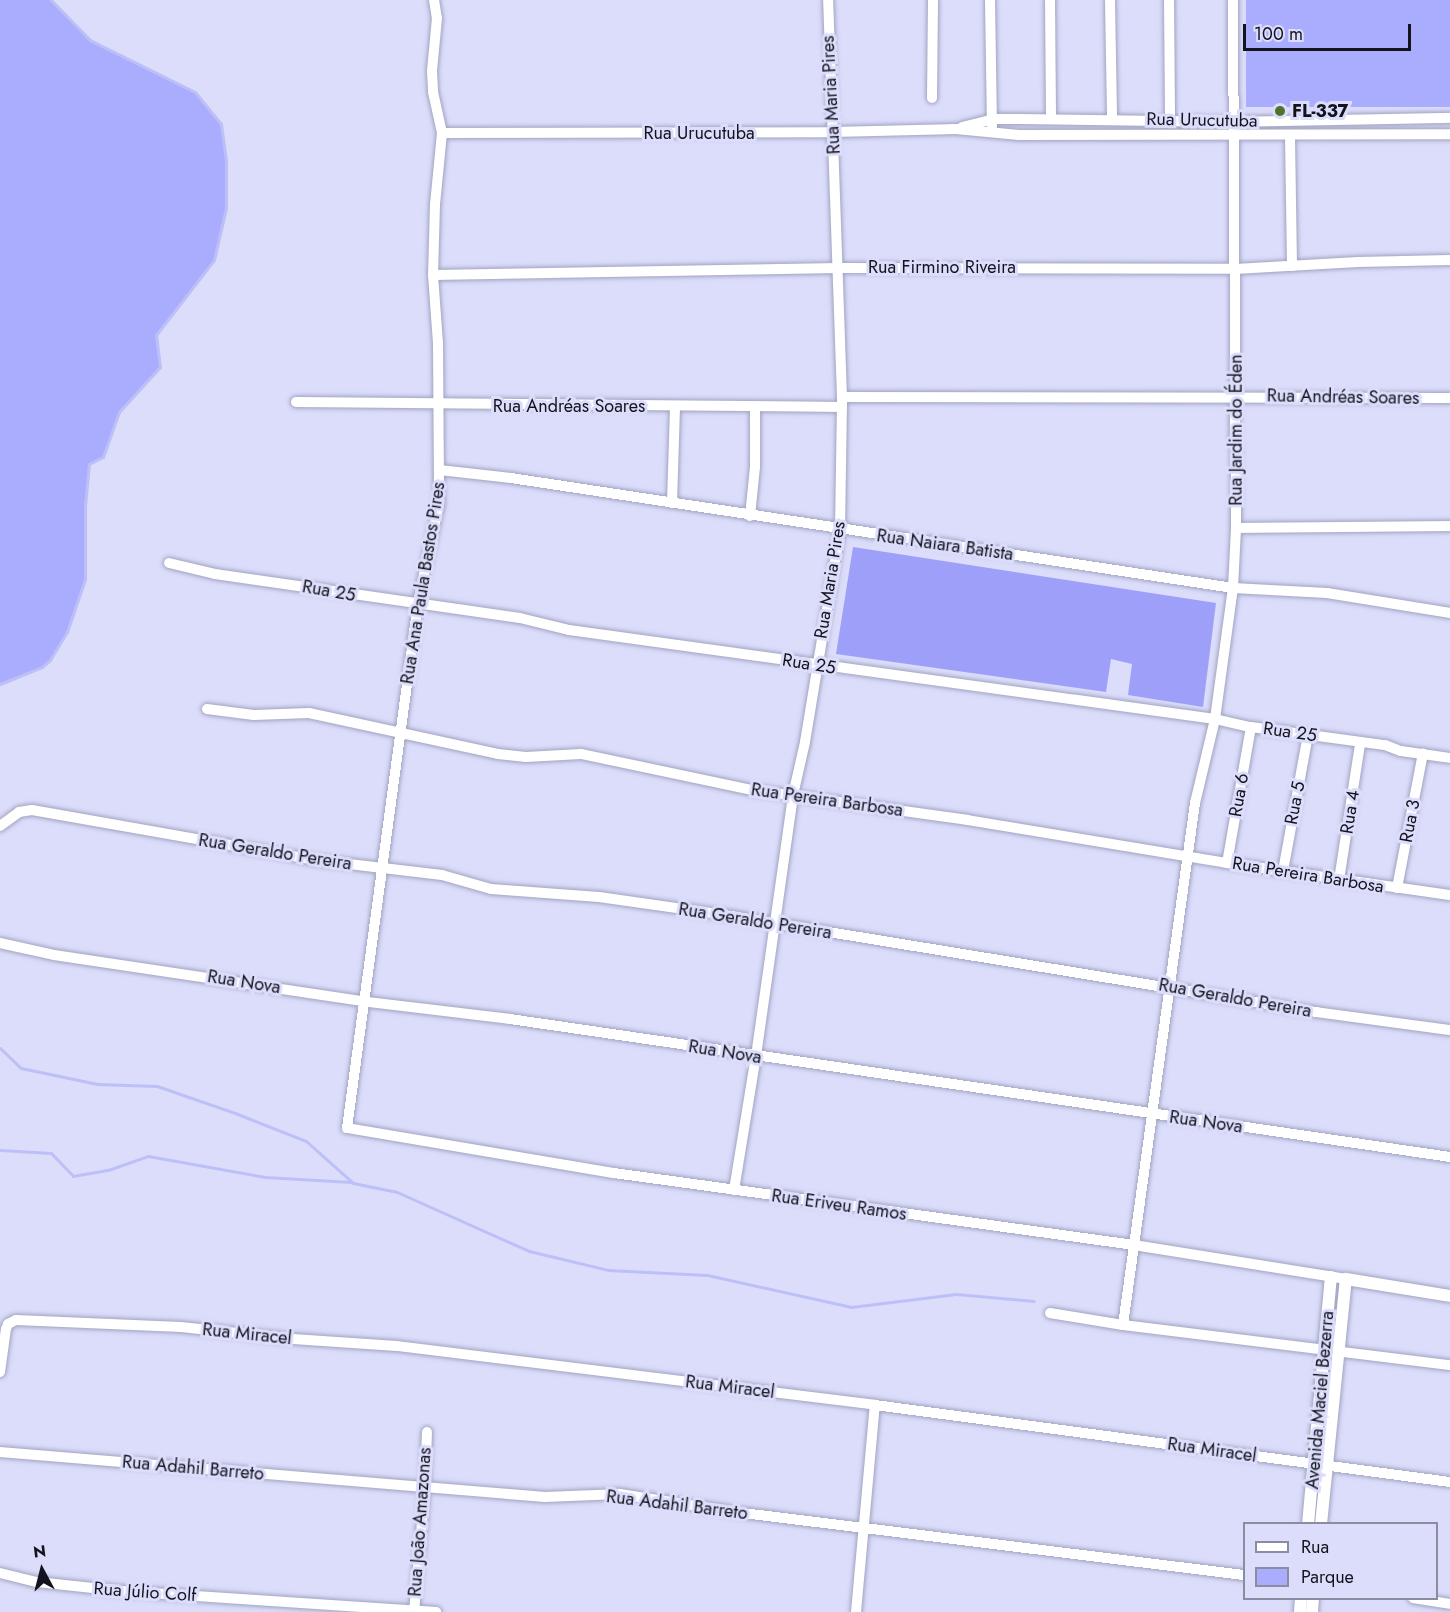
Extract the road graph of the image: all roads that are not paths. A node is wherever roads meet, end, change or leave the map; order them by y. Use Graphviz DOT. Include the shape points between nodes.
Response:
graph roads {
  1 [pos="434,0"];
  2 [pos="828,0"];
  3 [pos="933,0"];
  4 [pos="990,0"];
  5 [pos="1050,0"];
  6 [pos="1110,0"];
  7 [pos="1169,0"];
  8 [pos="1233,0"];
  9 [pos="932,98"];
  10 [pos="1450,117"];
  11 [pos="1051,119"];
  12 [pos="1112,119"];
  13 [pos="993,120"];
  14 [pos="1170,120"];
  15 [pos="1234,122"];
  16 [pos="956,129"];
  17 [pos="832,132"];
  18 [pos="442,134"];
  19 [pos="992,134"];
  20 [pos="1235,134"];
  21 [pos="1450,134"];
  22 [pos="1290,137"];
  23 [pos="1450,260"];
  24 [pos="1292,266"];
  25 [pos="839,268"];
  26 [pos="1235,269"];
  27 [pos="433,274"];
  28 [pos="1236,396"];
  29 [pos="1450,398"];
  30 [pos="296,402"];
  31 [pos="842,402"];
  32 [pos="439,405"];
  33 [pos="675,406"];
  34 [pos="755,406"];
  35 [pos="440,470"];
  36 [pos="672,503"];
  37 [pos="750,516"];
  38 [pos="1450,525"];
  39 [pos="1236,528"];
  40 [pos="840,530"];
  41 [pos="169,562"];
  42 [pos="1233,588"];
  43 [pos="418,603"];
  44 [pos="1450,613"];
  45 [pos="816,663"];
  46 [pos="207,709"];
  47 [pos="1215,719"];
  48 [pos="1251,727"];
  49 [pos="400,733"];
  50 [pos="1308,735"];
  51 [pos="1360,744"];
  52 [pos="1423,753"];
  53 [pos="1450,758"];
  54 [pos="793,795"];
  55 [pos="0,826"];
  56 [pos="1188,856"];
  57 [pos="1227,863"];
  58 [pos="382,867"];
  59 [pos="1283,871"];
  60 [pos="1339,880"];
  61 [pos="1397,888"];
  62 [pos="1450,895"];
  63 [pos="775,924"];
  64 [pos="0,943"];
  65 [pos="1170,987"];
  66 [pos="364,1001"];
  67 [pos="1450,1030"];
  68 [pos="756,1056"];
  69 [pos="1154,1114"];
  70 [pos="347,1128"];
  71 [pos="1450,1157"];
  72 [pos="734,1190"];
  73 [pos="1134,1245"];
  74 [pos="1331,1277"];
  75 [pos="1346,1279"];
  76 [pos="1450,1296"];
  77 [pos="1050,1313"];
  78 [pos="1124,1326"];
  79 [pos="1323,1350"];
  80 [pos="1339,1352"];
  81 [pos="1450,1365"];
  82 [pos="0,1372"];
  83 [pos="874,1405"];
  84 [pos="427,1432"];
  85 [pos="0,1452"];
  86 [pos="1314,1463"];
  87 [pos="1327,1465"];
  88 [pos="1450,1482"];
  89 [pos="425,1488"];
  90 [pos="1308,1522"];
  91 [pos="1321,1522"];
  92 [pos="861,1528"];
  93 [pos="0,1573"];
  94 [pos="1243,1575"];
  95 [pos="1420,1600"];
  96 [pos="1450,1604"];
  97 [pos="414,1611"];
  98 [pos="436,1612"];
  99 [pos="856,1612"];
  1 -- 18 [label="street, Rua Ana Paula Bastos Pires" via="437,31 432,82"];
  2 -- 17 [label="street, Rua Maria Pires"];
  3 -- 9 [label="street"];
  4 -- 13 [label="street"];
  5 -- 11 [label="street"];
  6 -- 12 [label="street"];
  7 -- 14 [label="street"];
  8 -- 15 [label="street, Rua Jardim do Éden"];
  10 -- 15 [label="street, Rua Urucutuba"];
  11 -- 12 [label="street, Rua Urucutuba"];
  11 -- 13 [label="street, Rua Urucutuba"];
  12 -- 14 [label="street, Rua Urucutuba"];
  13 -- 16 [label="street, Rua Urucutuba"];
  13 -- 19 [label="street"];
  14 -- 15 [label="street, Rua Urucutuba"];
  15 -- 20 [label="street, Rua Jardim do Éden"];
  16 -- 17 [label="street, Rua Urucutuba"];
  16 -- 19 [label="street, Rua Urucutuba"];
  17 -- 18 [label="street, Rua Urucutuba"];
  17 -- 25 [label="street, Rua Maria Pires"];
  18 -- 27 [label="street, Rua Ana Paula Bastos Pires"];
  19 -- 20 [label="street, Rua Urucutuba"];
  20 -- 22 [label="street, Rua Urucutuba"];
  20 -- 26 [label="street, Rua Jardim do Éden"];
  21 -- 22 [label="street, Rua Urucutuba"];
  22 -- 24 [label="street"];
  23 -- 24 [label="street, Rua Firmino Riveira"];
  24 -- 26 [label="street, Rua Firmino Riveira"];
  25 -- 26 [label="street, Rua Firmino Riveira"];
  25 -- 27 [label="street, Rua Firmino Riveira"];
  25 -- 31 [label="street, Rua Maria Pires"];
  26 -- 28 [label="street, Rua Jardim do Éden"];
  27 -- 32 [label="street, Rua Ana Paula Bastos Pires"];
  28 -- 29 [label="street, Rua Andréas Soares"];
  28 -- 31 [label="street, Rua Andréas Soares"];
  28 -- 39 [label="street, Rua Jardim do Éden"];
  30 -- 32 [label="street, Rua Andréas Soares"];
  31 -- 34 [label="street, Rua Andréas Soares"];
  31 -- 40 [label="street, Rua Maria Pires"];
  32 -- 33 [label="street, Rua Andréas Soares"];
  32 -- 35 [label="street, Rua Ana Paula Bastos Pires"];
  33 -- 34 [label="street, Rua Andréas Soares"];
  33 -- 36 [label="street"];
  34 -- 37 [label="street"];
  35 -- 36 [label="street, Rua Naiara Batista"];
  35 -- 43 [label="street, Rua Ana Paula Bastos Pires" via="439,504"];
  36 -- 37 [label="street, Rua Naiara Batista"];
  37 -- 40 [label="street, Rua Naiara Batista"];
  38 -- 39 [label="street"];
  39 -- 42 [label="street, Rua Jardim do Éden"];
  40 -- 42 [label="street, Rua Naiara Batista"];
  40 -- 45 [label="street, Rua Maria Pires"];
  41 -- 43 [label="street, Rua 25" via="215,574"];
  42 -- 44 [label="street, Rua Naiara Batista" via="1327,593"];
  42 -- 47 [label="street, Rua Jardim do Éden"];
  43 -- 45 [label="street, Rua 25" via="520,618 569,630"];
  43 -- 49 [label="street, Rua Ana Paula Bastos Pires"];
  45 -- 47 [label="street, Rua 25"];
  45 -- 54 [label="street, Rua Maria Pires"];
  46 -- 49 [label="street, Rua Pereira Barbosa" via="254,715 309,713"];
  47 -- 48 [label="street, Rua 25"];
  47 -- 56 [label="street, Rua Jardim do Éden" via="1195,803"];
  48 -- 50 [label="street, Rua 25"];
  48 -- 57 [label="street, Rua 6"];
  49 -- 54 [label="street, Rua Pereira Barbosa" via="526,758 589,756 678,777"];
  49 -- 58 [label="street, Rua Ana Paula Bastos Pires"];
  50 -- 51 [label="street, Rua 25"];
  50 -- 59 [label="street, Rua 5"];
  51 -- 52 [label="street, Rua 25"];
  51 -- 60 [label="street, Rua 4"];
  52 -- 53 [label="street, Rua 25"];
  52 -- 61 [label="street, Rua 3"];
  54 -- 56 [label="street, Rua Pereira Barbosa"];
  54 -- 63 [label="street, Rua Maria Pires"];
  55 -- 58 [label="street, Rua Geraldo Pereira" via="10,816 27,810 315,860"];
  56 -- 57 [label="street, Rua Pereira Barbosa"];
  56 -- 65 [label="street, Rua Jardim do Éden"];
  57 -- 59 [label="street, Rua Pereira Barbosa"];
  58 -- 63 [label="street, Rua Geraldo Pereira" via="442,875 491,889 598,897"];
  58 -- 66 [label="street, Rua Ana Paula Bastos Pires"];
  59 -- 60 [label="street, Rua Pereira Barbosa"];
  60 -- 61 [label="street, Rua Pereira Barbosa"];
  61 -- 62 [label="street, Rua Pereira Barbosa"];
  63 -- 65 [label="street, Rua Geraldo Pereira"];
  63 -- 68 [label="street, Rua Maria Pires"];
  64 -- 66 [label="street, Rua Nova" via="54,956"];
  65 -- 67 [label="street, Rua Geraldo Pereira"];
  65 -- 69 [label="street, Rua Jardim do Éden"];
  66 -- 68 [label="street, Rua Nova"];
  66 -- 70 [label="street, Rua Ana Paula Bastos Pires"];
  68 -- 69 [label="street, Rua Nova"];
  68 -- 72 [label="street, Rua Maria Pires"];
  69 -- 71 [label="street, Rua Nova"];
  69 -- 73 [label="street, Rua Jardim do Éden"];
  70 -- 72 [label="street, Rua Eriveu Ramos"];
  72 -- 73 [label="street, Rua Eriveu Ramos"];
  73 -- 74 [label="street, Rua Eriveu Ramos"];
  73 -- 78 [label="street, Rua Jardim do Éden"];
  74 -- 75 [label="street, Rua Eriveu Ramos"];
  74 -- 79 [label="street, Avenida Maciel Bezerra"];
  75 -- 76 [label="street"];
  75 -- 80 [label="street, Avenida Maciel Bezerra"];
  77 -- 78 [label="street"];
  78 -- 79 [label="street"];
  79 -- 80 [label="street"];
  79 -- 86 [label="street, Avenida Maciel Bezerra"];
  80 -- 81 [label="street"];
  80 -- 87 [label="street, Avenida Maciel Bezerra"];
  82 -- 83 [label="street, Rua Miracel" via="8,1324 16,1320 181,1327 397,1346"];
  83 -- 86 [label="street, Rua Miracel"];
  83 -- 92 [label="street"];
  84 -- 89 [label="street, Rua João Amazonas"];
  85 -- 89 [label="street, Rua Adahil Barreto"];
  86 -- 87 [label="street, Rua Miracel"];
  86 -- 90 [label="street, Avenida Maciel Bezerra"];
  87 -- 88 [label="street, Rua Miracel"];
  87 -- 91 [label="street, Avenida Maciel Bezerra"];
  89 -- 92 [label="street, Rua Adahil Barreto" via="545,1497 620,1494"];
  89 -- 97 [label="street, Rua João Amazonas"];
  92 -- 94 [label="street, Rua Adahil Barreto"];
  92 -- 99 [label="street"];
  93 -- 97 [label="street, Rua Júlio Colf" via="37,1582 121,1591"];
  95 -- 96 [label="street"];
  97 -- 98 [label="street, Rua Júlio Colf"];
}
